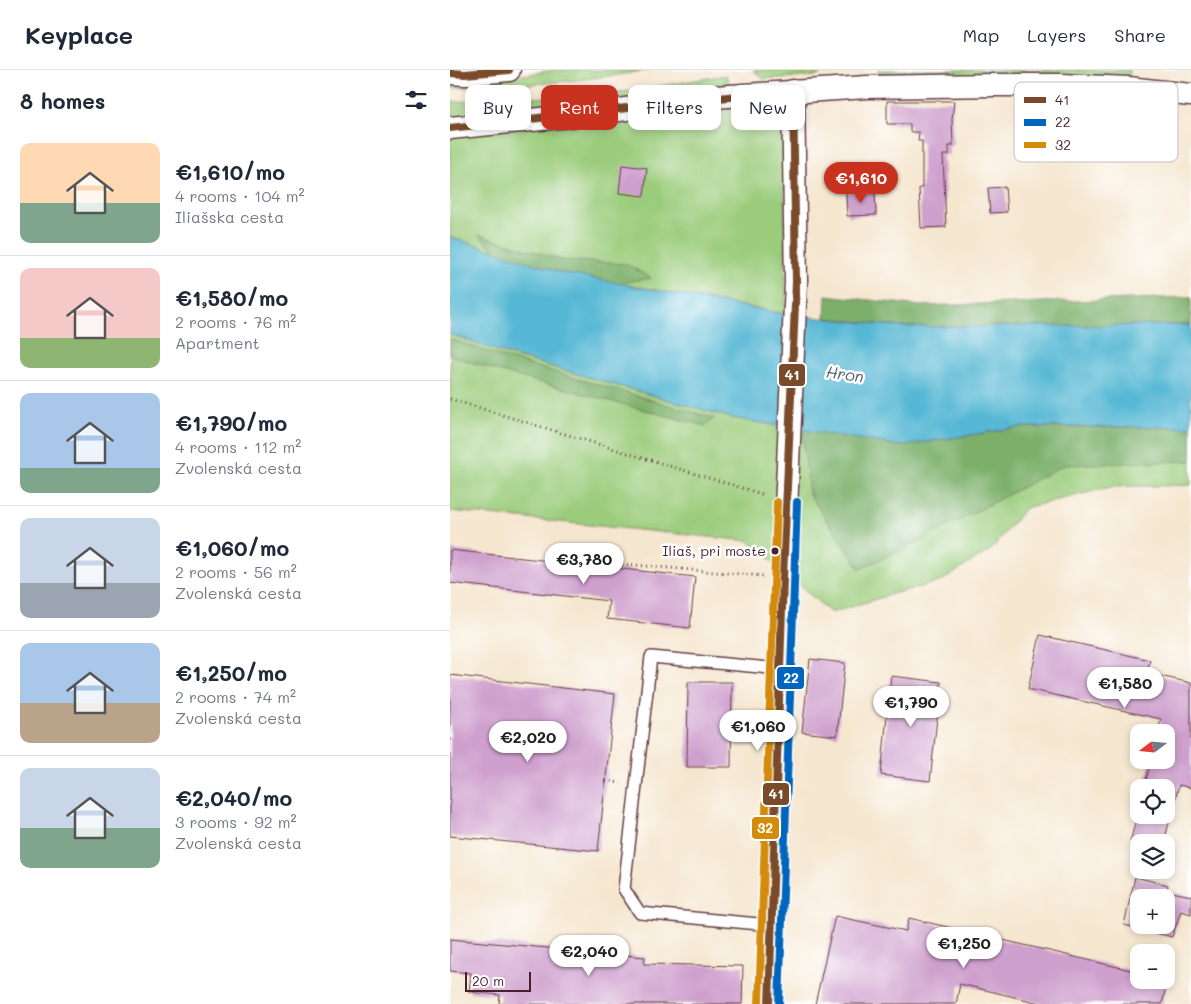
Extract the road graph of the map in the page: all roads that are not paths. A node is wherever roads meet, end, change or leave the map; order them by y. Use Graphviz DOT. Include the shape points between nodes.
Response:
graph roads {
  1 [pos="509,70"];
  2 [pos="450,73"];
  3 [pos="1014,85"];
  4 [pos="805,90"];
  5 [pos="1178,94"];
  6 [pos="1191,95"];
  7 [pos="731,96"];
  8 [pos="450,128"];
  9 [pos="794,130"];
  10 [pos="780,668"];
  11 [pos="771,926"];
  12 [pos="768,1004"];
  1 -- 2 [label="street"];
  3 -- 4 [label="street"];
  5 -- 6 [label="street"];
  7 -- 8 [label="street"];
  9 -- 10 [label="street" via="796,282"];
  10 -- 11 [label="street"];
  10 -- 11 [label="lane" via="651,657 624,889 640,914"];
  11 -- 12 [label="street"];
}
